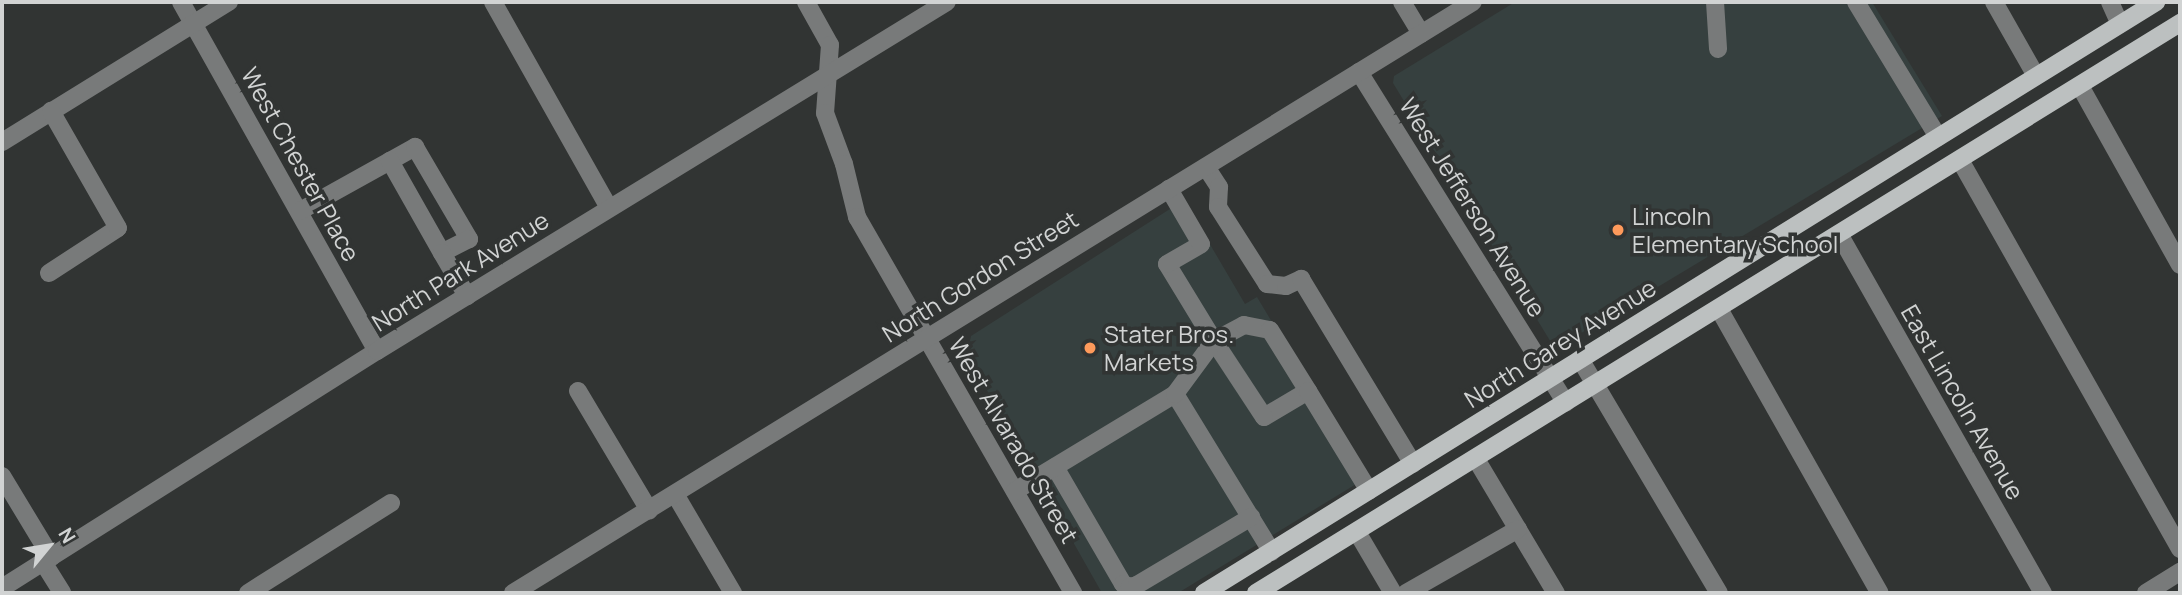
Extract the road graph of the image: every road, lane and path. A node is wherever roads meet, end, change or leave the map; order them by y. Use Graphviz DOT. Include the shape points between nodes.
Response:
graph roads {
  1 [pos="181,2"];
  2 [pos="229,2"];
  3 [pos="493,2"];
  4 [pos="806,2"];
  5 [pos="947,2"];
  6 [pos="1402,2"];
  7 [pos="1474,2"];
  8 [pos="1714,2"];
  9 [pos="1856,2"];
  10 [pos="1994,2"];
  11 [pos="2110,2"];
  12 [pos="2156,2"];
  13 [pos="2180,23"];
  14 [pos="194,24"];
  15 [pos="2120,24"];
  16 [pos="1421,34"];
  17 [pos="1718,48"];
  18 [pos="1359,72"];
  19 [pos="828,74"];
  20 [pos="2036,76"];
  21 [pos="2080,86"];
  22 [pos="51,111"];
  23 [pos="1938,137"];
  24 [pos="2,142"];
  25 [pos="1960,160"];
  26 [pos="390,162"];
  27 [pos="1206,167"];
  28 [pos="1169,189"];
  29 [pos="609,208"];
  30 [pos="299,211"];
  31 [pos="1839,234"];
  32 [pos="442,253"];
  33 [pos="2180,265"];
  34 [pos="48,273"];
  35 [pos="467,296"];
  36 [pos="1719,309"];
  37 [pos="928,337"];
  38 [pos="1214,341"];
  39 [pos="377,351"];
  40 [pos="1580,359"];
  41 [pos="1550,377"];
  42 [pos="1595,384"];
  43 [pos="578,391"];
  44 [pos="1308,391"];
  45 [pos="1175,394"];
  46 [pos="1566,403"];
  47 [pos="1476,459"];
  48 [pos="1413,464"];
  49 [pos="1055,467"];
  50 [pos="2,476"];
  51 [pos="1015,491"];
  52 [pos="1369,491"];
  53 [pos="675,494"];
  54 [pos="391,503"];
  55 [pos="649,510"];
  56 [pos="1251,517"];
  57 [pos="1518,529"];
  58 [pos="1357,532"];
  59 [pos="2180,549"];
  60 [pos="1272,552"];
  61 [pos="47,559"];
  62 [pos="2180,572"];
  63 [pos="2,588"];
  64 [pos="62,593"];
  65 [pos="248,593"];
  66 [pos="513,593"];
  67 [pos="733,593"];
  68 [pos="1073,593"];
  69 [pos="1204,593"];
  70 [pos="1256,593"];
  71 [pos="1393,593"];
  72 [pos="1406,593"];
  73 [pos="1556,593"];
  74 [pos="1719,593"];
  75 [pos="1880,593"];
  76 [pos="2043,593"];
  77 [pos="2146,593"];
  1 -- 14 [label="street, West Chester Place"];
  2 -- 14 [label="street"];
  3 -- 29 [label="street"];
  4 -- 19 [label="street, West Alvarado Street" via="830,45"];
  5 -- 19 [label="street, North Park Avenue"];
  6 -- 16 [label="street"];
  7 -- 16 [label="street, North Gordon Street"];
  8 -- 17 [label="street"];
  9 -- 23 [label="street"];
  10 -- 20 [label="street"];
  11 -- 15 [label="street"];
  12 -- 15 [label="main road, North Garey Avenue"];
  13 -- 21 [label="main road"];
  14 -- 22 [label="street"];
  14 -- 30 [label="street, West Chester Place"];
  15 -- 20 [label="main road, North Garey Avenue"];
  16 -- 18 [label="street, North Gordon Street"];
  18 -- 27 [label="street, North Gordon Street"];
  18 -- 41 [label="street, West Jefferson Avenue"];
  19 -- 29 [label="street, North Park Avenue"];
  19 -- 37 [label="street, West Alvarado Street" via="825,113 857,216"];
  20 -- 23 [label="main road, North Garey Avenue"];
  21 -- 25 [label="main road"];
  21 -- 33 [label="street"];
  22 -- 24 [label="street"];
  22 -- 34 [label="street" via="118,229"];
  23 -- 40 [label="main road, North Garey Avenue"];
  25 -- 31 [label="main road"];
  25 -- 59 [label="street"];
  26 -- 30 [label="street"];
  26 -- 32 [label="street"];
  26 -- 32 [label="street" via="415,147 469,239"];
  27 -- 28 [label="street, North Gordon Street"];
  27 -- 48 [label="street" via="1219,187 1218,207 1267,284 1286,286 1301,279"];
  28 -- 37 [label="street, North Gordon Street"];
  28 -- 38 [label="street" via="1201,244 1167,264"];
  29 -- 35 [label="street, North Park Avenue"];
  30 -- 39 [label="street, West Chester Place"];
  31 -- 36 [label="main road"];
  31 -- 76 [label="street, East Lincoln Avenue"];
  32 -- 35 [label="street"];
  35 -- 39 [label="street, North Park Avenue"];
  36 -- 42 [label="main road"];
  36 -- 75 [label="street"];
  37 -- 51 [label="street, West Alvarado Street"];
  37 -- 53 [label="street, North Gordon Street"];
  38 -- 44 [label="street" via="1244,325 1270,330"];
  38 -- 44 [label="street" via="1264,417"];
  38 -- 45 [label="street"];
  39 -- 61 [label="street, North Park Avenue"];
  40 -- 41 [label="main road, North Garey Avenue"];
  40 -- 42 [label="street"];
  41 -- 46 [label="street, West Jefferson Avenue"];
  41 -- 48 [label="main road, North Garey Avenue"];
  42 -- 46 [label="main road"];
  42 -- 74 [label="street"];
  43 -- 55 [label="street"];
  44 -- 52 [label="street"];
  45 -- 49 [label="street"];
  45 -- 56 [label="street"];
  46 -- 47 [label="main road"];
  47 -- 57 [label="street"];
  47 -- 58 [label="main road"];
  48 -- 52 [label="main road, North Garey Avenue"];
  49 -- 51 [label="street"];
  49 -- 56 [label="street" via="1123,583 1130,587"];
  50 -- 61 [label="street"];
  51 -- 68 [label="street, West Alvarado Street"];
  52 -- 60 [label="main road, North Garey Avenue"];
  53 -- 55 [label="street, North Gordon Street"];
  53 -- 67 [label="street"];
  54 -- 65 [label="street"];
  55 -- 66 [label="street, North Gordon Street"];
  56 -- 60 [label="street"];
  57 -- 72 [label="street"];
  57 -- 73 [label="street"];
  58 -- 70 [label="main road"];
  58 -- 71 [label="street"];
  60 -- 69 [label="main road, North Garey Avenue"];
  61 -- 63 [label="street, North Park Avenue"];
  61 -- 64 [label="street"];
  62 -- 77 [label="street"];
}
